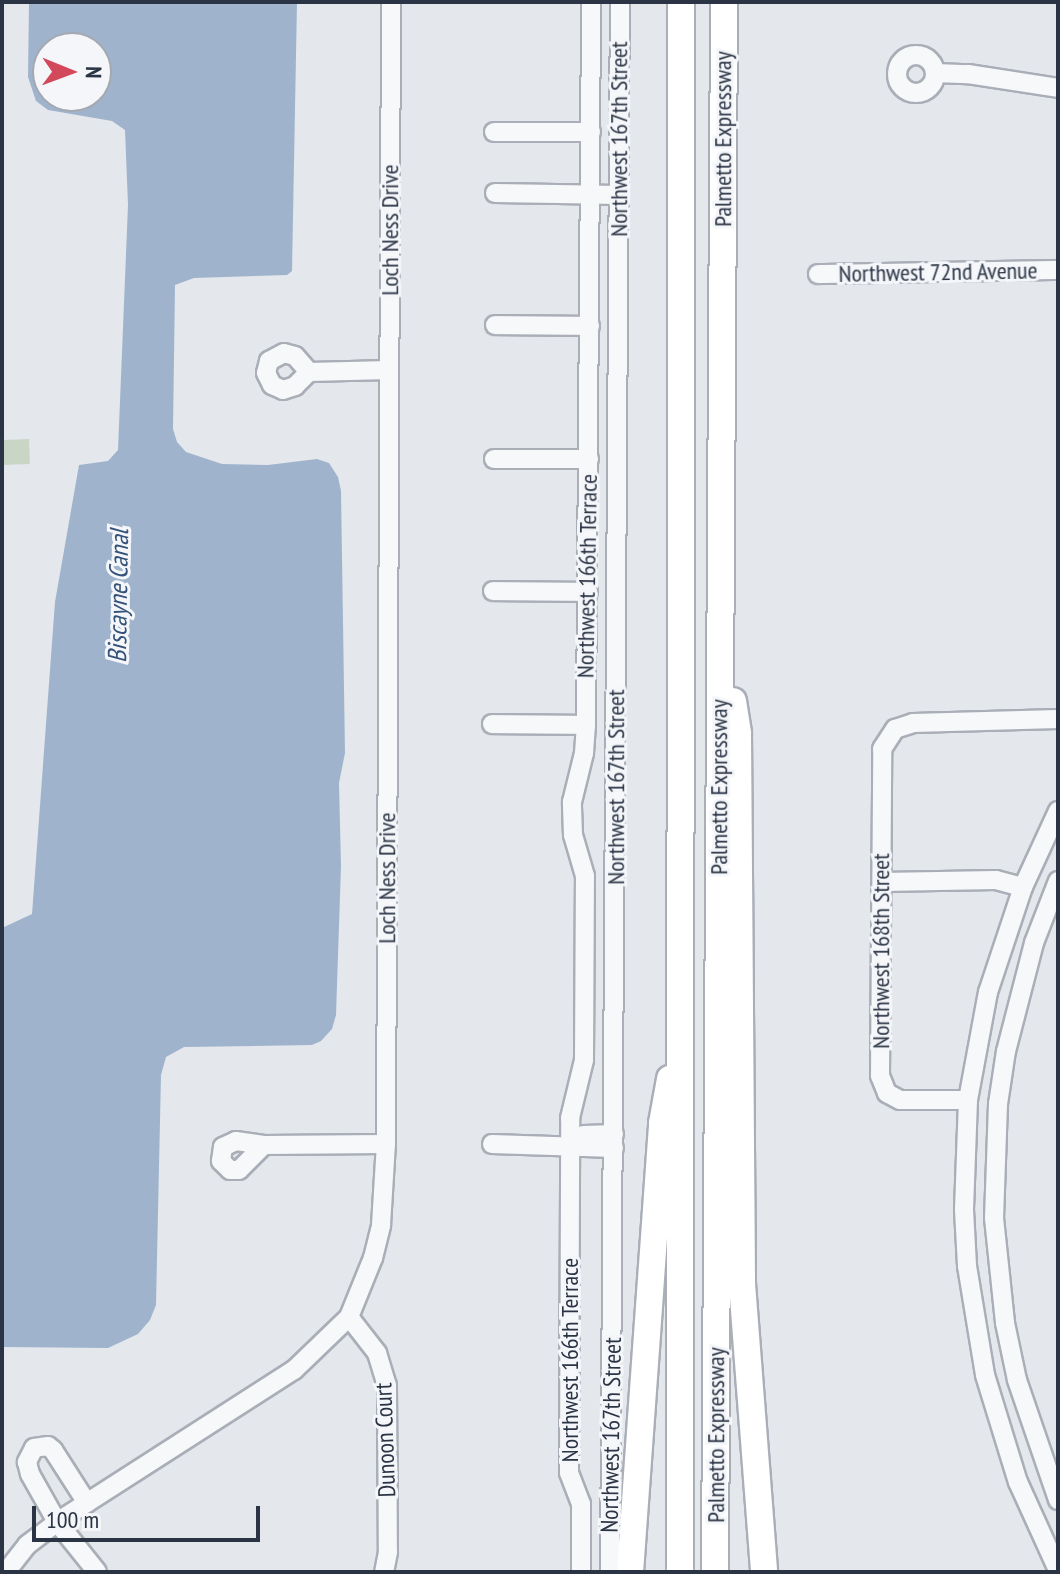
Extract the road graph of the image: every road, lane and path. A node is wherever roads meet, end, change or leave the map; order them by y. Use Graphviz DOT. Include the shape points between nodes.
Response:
graph roads {
  1 [pos="391,2"];
  2 [pos="591,2"];
  3 [pos="620,2"];
  4 [pos="681,2"];
  5 [pos="724,2"];
  6 [pos="935,73"];
  7 [pos="1058,88"];
  8 [pos="494,132"];
  9 [pos="591,132"];
  10 [pos="495,193"];
  11 [pos="590,194"];
  12 [pos="619,195"];
  13 [pos="1058,270"];
  14 [pos="818,274"];
  15 [pos="495,325"];
  16 [pos="590,326"];
  17 [pos="389,370"];
  18 [pos="309,372"];
  19 [pos="494,459"];
  20 [pos="589,459"];
  21 [pos="493,591"];
  22 [pos="588,592"];
  23 [pos="720,597"];
  24 [pos="1058,719"];
  25 [pos="492,724"];
  26 [pos="586,725"];
  27 [pos="1058,811"];
  28 [pos="1058,881"];
  29 [pos="882,882"];
  30 [pos="1023,887"];
  31 [pos="681,1025"];
  32 [pos="968,1100"];
  33 [pos="614,1141"];
  34 [pos="386,1144"];
  35 [pos="492,1144"];
  36 [pos="264,1145"];
  37 [pos="571,1145"];
  38 [pos="964,1210"];
  39 [pos="994,1218"];
  40 [pos="349,1317"];
  41 [pos="1034,1435"];
  42 [pos="1006,1449"];
  43 [pos="1058,1500"];
  44 [pos="87,1503"];
  45 [pos="57,1522"];
  46 [pos="1058,1570"];
  47 [pos="6,1572"];
  48 [pos="97,1572"];
  49 [pos="384,1572"];
  50 [pos="581,1572"];
  51 [pos="610,1572"];
  52 [pos="630,1572"];
  53 [pos="680,1572"];
  54 [pos="715,1572"];
  55 [pos="764,1572"];
  1 -- 17 [label="street, Loch Ness Drive"];
  2 -- 9 [label="street, Northwest 166th Terrace"];
  3 -- 12 [label="street, Northwest 167th Street"];
  4 -- 31 [label="highway, Palmetto Expressway"];
  5 -- 23 [label="highway, Palmetto Expressway"];
  6 -- 7 [label="street"];
  8 -- 9 [label="street"];
  9 -- 11 [label="street, Northwest 166th Terrace"];
  10 -- 11 [label="street"];
  11 -- 12 [label="street"];
  11 -- 16 [label="street, Northwest 166th Terrace"];
  12 -- 33 [label="street, Northwest 167th Street"];
  13 -- 14 [label="street, Northwest 72nd Avenue"];
  15 -- 16 [label="street"];
  16 -- 20 [label="street, Northwest 166th Terrace"];
  17 -- 18 [label="street"];
  17 -- 34 [label="street, Loch Ness Drive"];
  19 -- 20 [label="street"];
  20 -- 22 [label="street, Northwest 166th Terrace"];
  21 -- 22 [label="street"];
  22 -- 26 [label="street, Northwest 166th Terrace"];
  23 -- 54 [label="highway, Palmetto Expressway"];
  23 -- 55 [label="highway" via="738,734 742,1284"];
  24 -- 29 [label="street, Northwest 168th Street" via="913,723 895,729 882,749"];
  25 -- 26 [label="street"];
  26 -- 37 [label="street, Northwest 166th Terrace" via="572,802 585,899 584,1054 571,1102"];
  27 -- 30 [label="street"];
  28 -- 39 [label="street" via="1034,943 1006,1051 998,1104"];
  29 -- 30 [label="street" via="996,880"];
  29 -- 32 [label="street, Northwest 168th Street" via="880,1076 887,1093 900,1100"];
  30 -- 32 [label="street" via="988,992"];
  31 -- 52 [label="highway" via="662,1123"];
  31 -- 53 [label="highway, Palmetto Expressway"];
  32 -- 38 [label="street"];
  33 -- 37 [label="street" via="584,1135"];
  33 -- 51 [label="street, Northwest 167th Street"];
  34 -- 36 [label="street"];
  34 -- 40 [label="street, Loch Ness Drive" via="381,1225"];
  35 -- 37 [label="street"];
  37 -- 50 [label="street, Northwest 166th Terrace" via="569,1473 581,1504"];
  38 -- 39 [label="street"];
  38 -- 42 [label="street" via="974,1320"];
  39 -- 41 [label="street" via="1005,1323"];
  40 -- 44 [label="street, Loch Ness Drive" via="294,1370"];
  40 -- 49 [label="street, Dunoon Court" via="377,1353 387,1385"];
  41 -- 42 [label="street"];
  41 -- 43 [label="street"];
  42 -- 46 [label="street"];
  44 -- 45 [label="street, Loch Ness Drive"];
  44 -- 45 [label="street" via="53,1450 34,1448 27,1462 30,1474"];
  45 -- 47 [label="street, Loch Ness Drive" via="27,1545"];
  45 -- 48 [label="street"];
}
